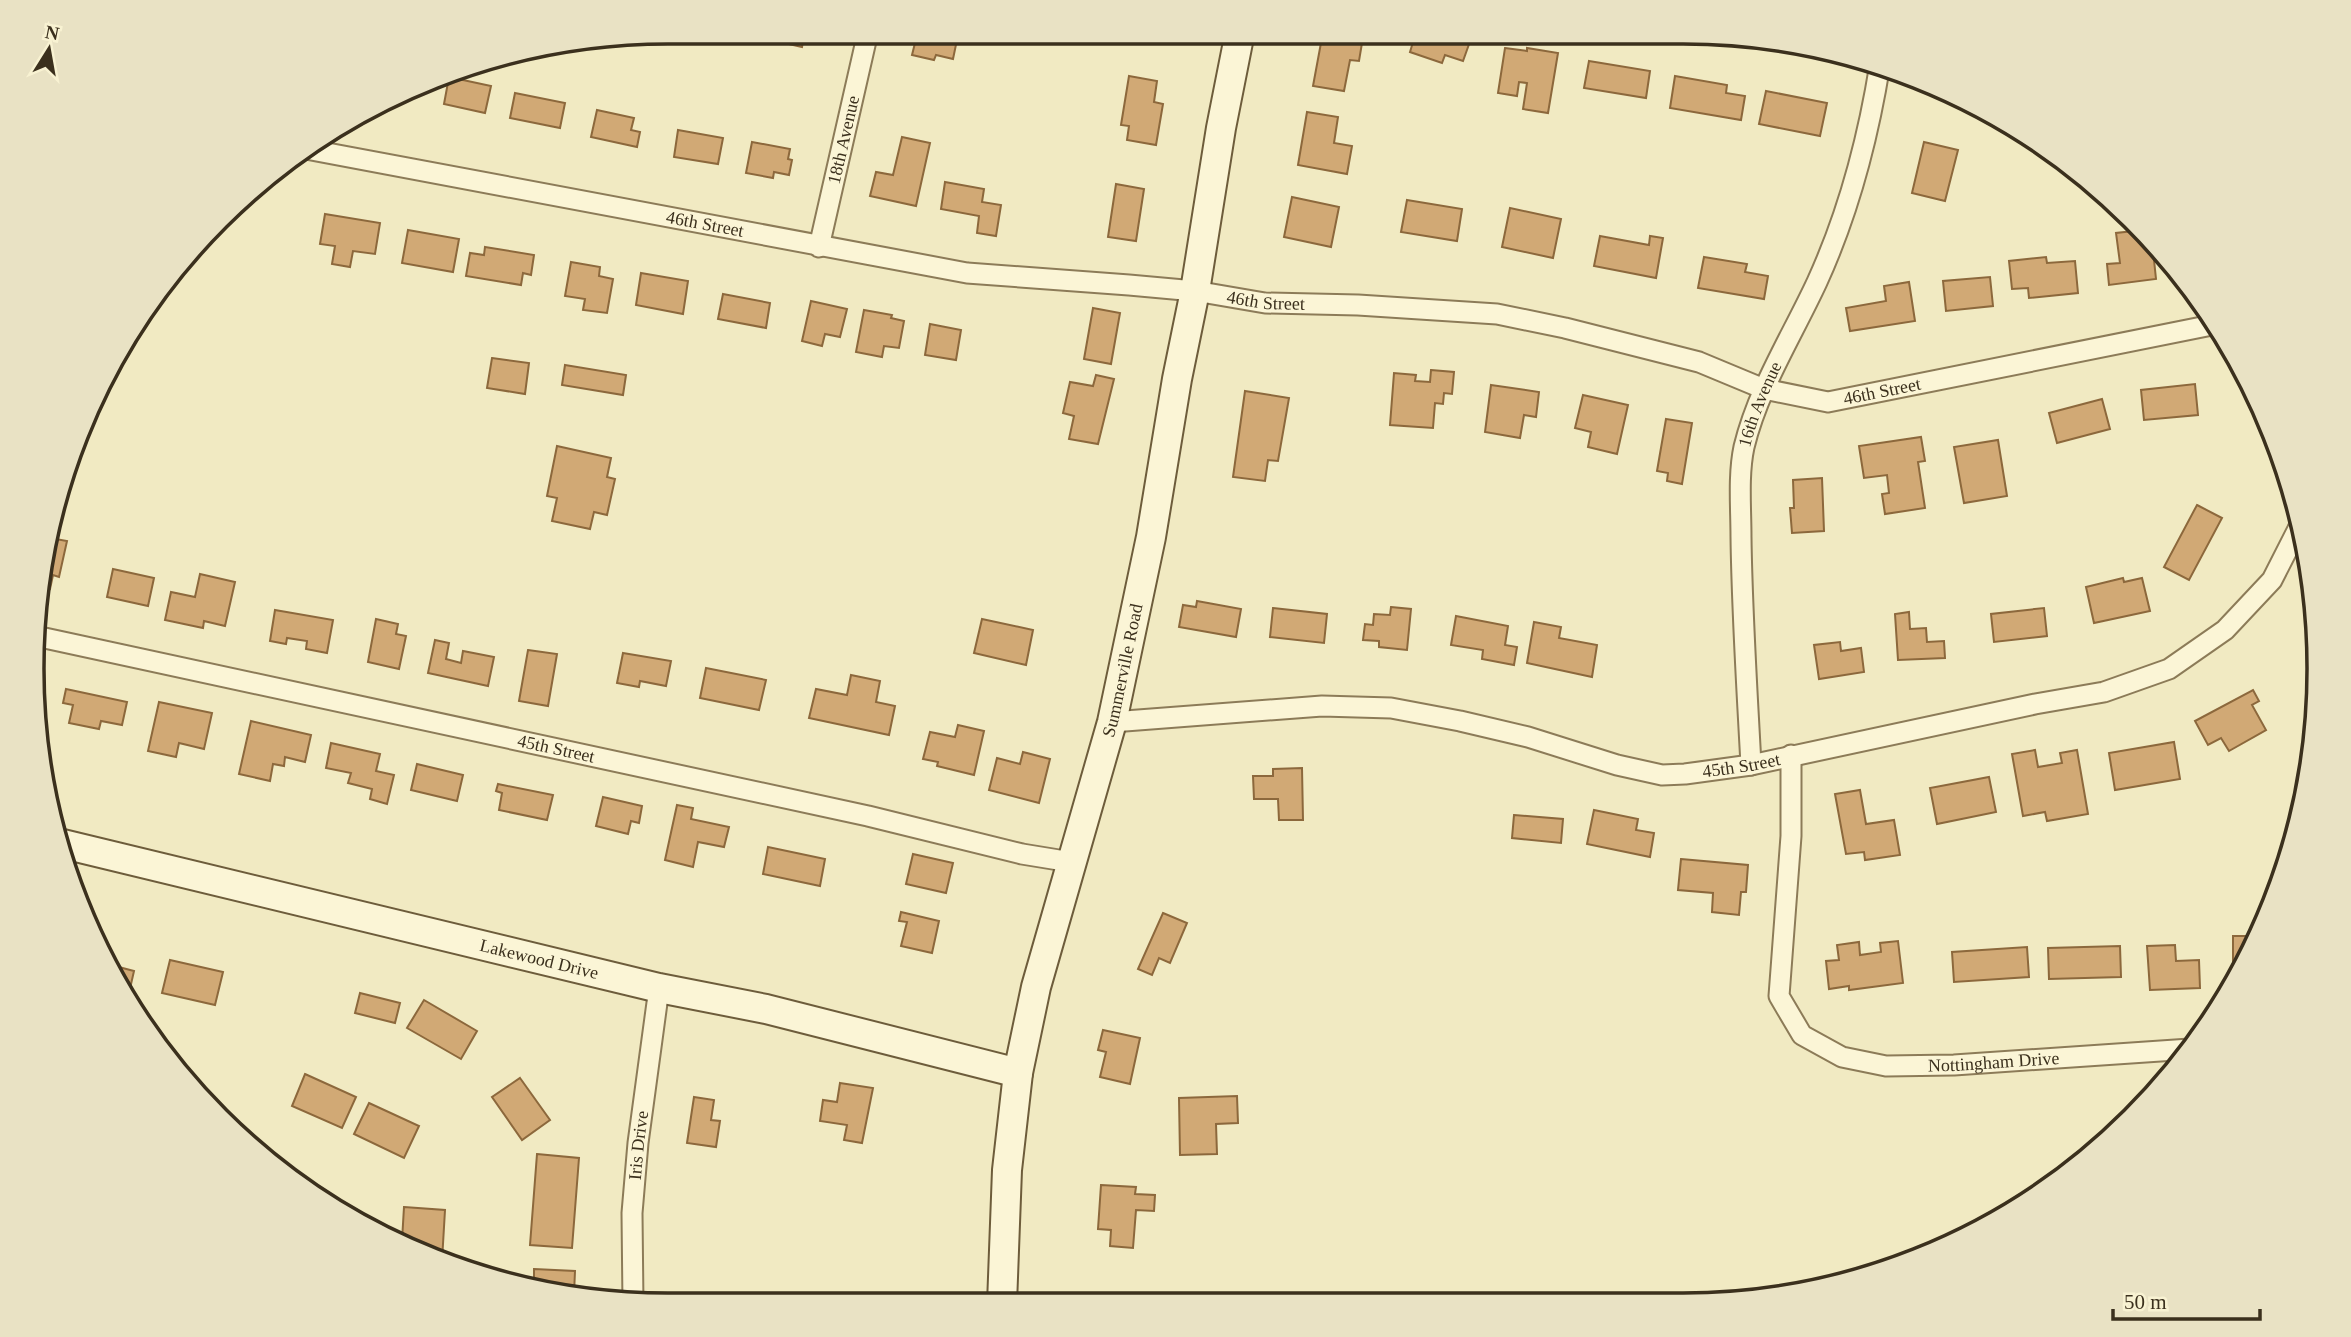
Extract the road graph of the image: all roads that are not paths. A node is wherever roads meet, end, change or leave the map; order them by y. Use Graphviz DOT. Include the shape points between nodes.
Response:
graph roads {
  1 [pos="865,44"];
  2 [pos="1238,44"];
  3 [pos="1878,75"];
  4 [pos="318,151"];
  5 [pos="819,247"];
  6 [pos="1195,292"];
  7 [pos="2205,326"];
  8 [pos="1764,389"];
  9 [pos="2293,539"];
  10 [pos="45,639"];
  11 [pos="1112,722"];
  12 [pos="1791,755"];
  13 [pos="1751,765"];
  14 [pos="70,845"];
  15 [pos="1071,862"];
  16 [pos="659,988"];
  17 [pos="2177,1050"];
  18 [pos="1018,1073"];
  19 [pos="633,1292"];
  20 [pos="1002,1293"];
  1 -- 5 [label="street, 18th Avenue"];
  2 -- 6 [label="main road, Summerville Road"];
  3 -- 8 [label="street, 16th Avenue" via="1864,150 1844,216 1818,281"];
  4 -- 5 [label="street, 46th Street"];
  5 -- 6 [label="street, 46th Street" via="967,274"];
  6 -- 8 [label="street, 46th Street" via="1265,303 1497,314 1699,362"];
  6 -- 11 [label="main road, Summerville Road"];
  7 -- 8 [label="street, 46th Street" via="1828,402"];
  8 -- 13 [label="street, 16th Avenue" via="1744,448 1741,494"];
  9 -- 12 [label="street, 45th Street" via="2272,580 2225,630 2169,669 2104,692"];
  10 -- 15 [label="street, 45th Street"];
  11 -- 13 [label="street, 45th Street" via="1322,706 1391,708 1460,720 1662,775"];
  11 -- 15 [label="main road, Summerville Road"];
  12 -- 13 [label="street, 45th Street"];
  12 -- 17 [label="street, Nottingham Drive" via="1791,836 1779,996 1802,1035 1842,1057 1886,1066"];
  14 -- 16 [label="main road, Lakewood Drive"];
  15 -- 18 [label="main road, Summerville Road"];
  16 -- 18 [label="main road, Lakewood Drive" via="766,1009"];
  16 -- 19 [label="street, Iris Drive" via="638,1143 632,1213"];
  18 -- 20 [label="main road, Summerville Road" via="1007,1170"];
}
